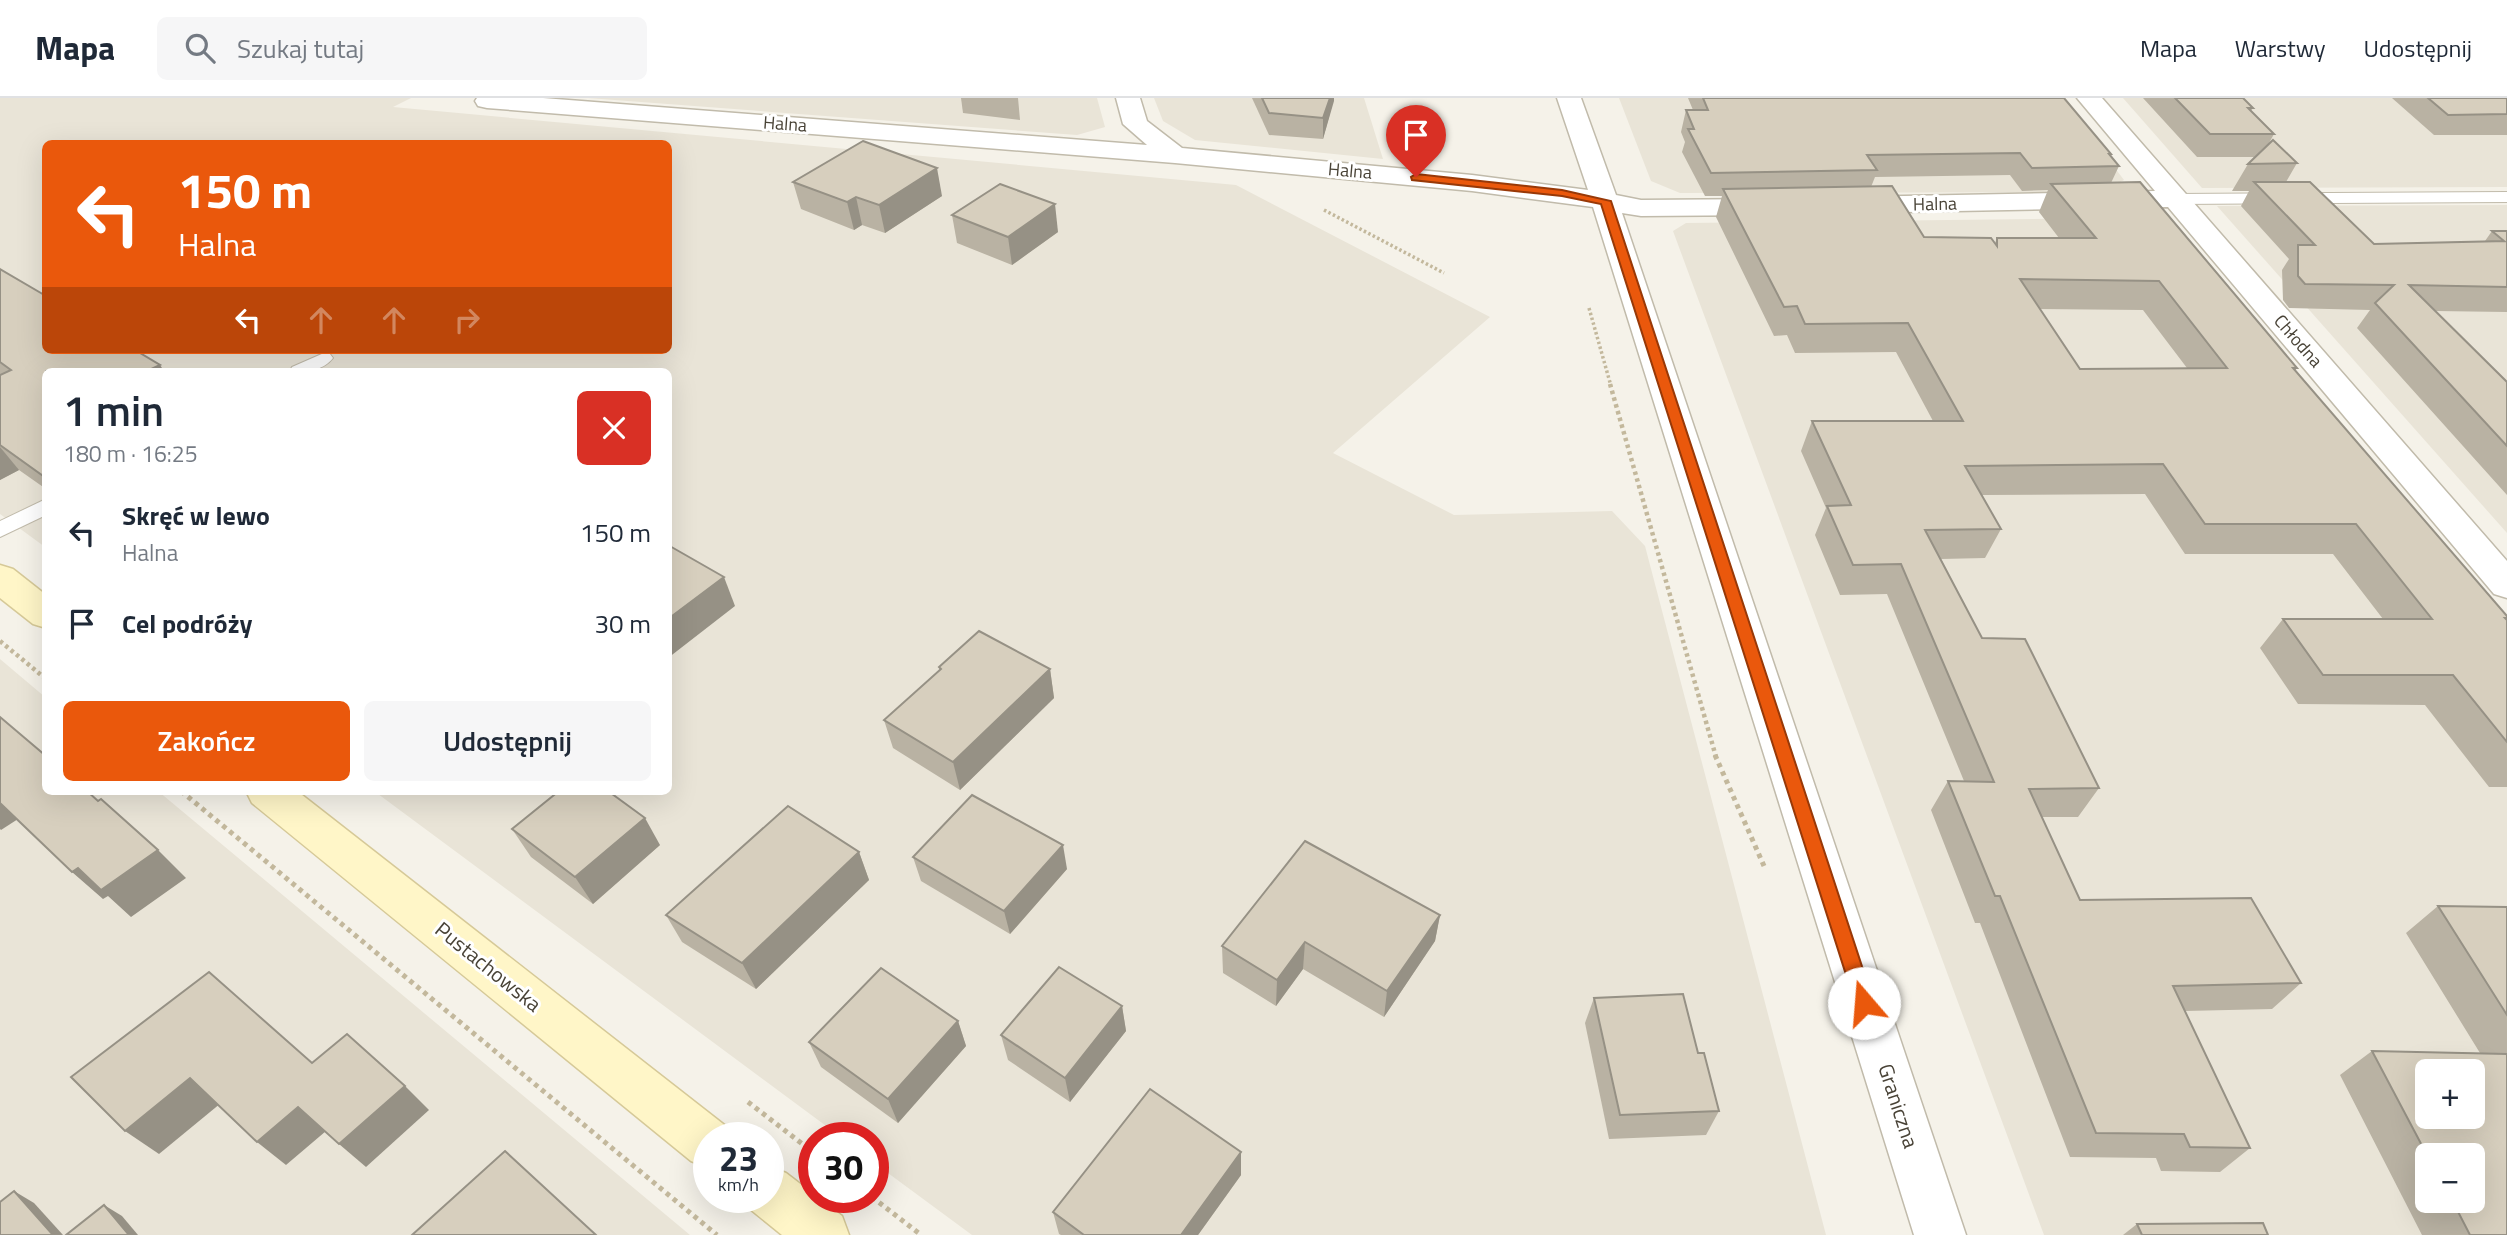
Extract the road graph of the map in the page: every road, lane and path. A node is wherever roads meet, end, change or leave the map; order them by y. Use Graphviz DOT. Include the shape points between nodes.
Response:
graph roads {
  1 [pos="1128,98"];
  2 [pos="1569,98"];
  3 [pos="2089,98"];
  4 [pos="486,101"];
  5 [pos="1136,124"];
  6 [pos="1090,148"];
  7 [pos="1175,155"];
  8 [pos="1278,165"];
  9 [pos="2507,197"];
  10 [pos="2177,199"];
  11 [pos="1605,201"];
  12 [pos="1834,205"];
  13 [pos="1792,206"];
  14 [pos="1444,273"];
  15 [pos="1585,294"];
  16 [pos="324,358"];
  17 [pos="305,368"];
  18 [pos="42,508"];
  19 [pos="0,530"];
  20 [pos="0,578"];
  21 [pos="2507,585"];
  22 [pos="42,612"];
  23 [pos="0,641"];
  24 [pos="42,676"];
  25 [pos="186,795"];
  26 [pos="272,795"];
  27 [pos="1765,869"];
  28 [pos="693,1131"];
  29 [pos="784,1204"];
  30 [pos="889,1210"];
  31 [pos="717,1235"];
  32 [pos="823,1235"];
  33 [pos="921,1235"];
  34 [pos="1940,1235"];
  1 -- 5 [label="street"];
  2 -- 11 [label="street, Graniczna"];
  3 -- 10 [label="street, Chłodna"];
  4 -- 6 [label="street, Halna"];
  5 -- 6 [label="street"];
  5 -- 7 [label="street"];
  6 -- 7 [label="street, Halna"];
  7 -- 8 [label="street, Halna"];
  8 -- 11 [label="street, Halna"];
  8 -- 14 [label="path" via="1289,185 1325,210"];
  9 -- 10 [label="lane, Halna"];
  10 -- 12 [label="street, Halna"];
  10 -- 21 [label="street, Chłodna"];
  11 -- 13 [label="street, Halna" via="1641,208"];
  11 -- 34 [label="street, Graniczna"];
  15 -- 27 [label="path" via="1713,750"];
  16 -- 17 [label="lane"];
  18 -- 19 [label="lane"];
  20 -- 22 [label="street"];
  23 -- 24 [label="path"];
  25 -- 31 [label="path"];
  26 -- 28 [label="street, Pustachowska"];
  29 -- 32 [label="street"];
  30 -- 33 [label="path"];
}
